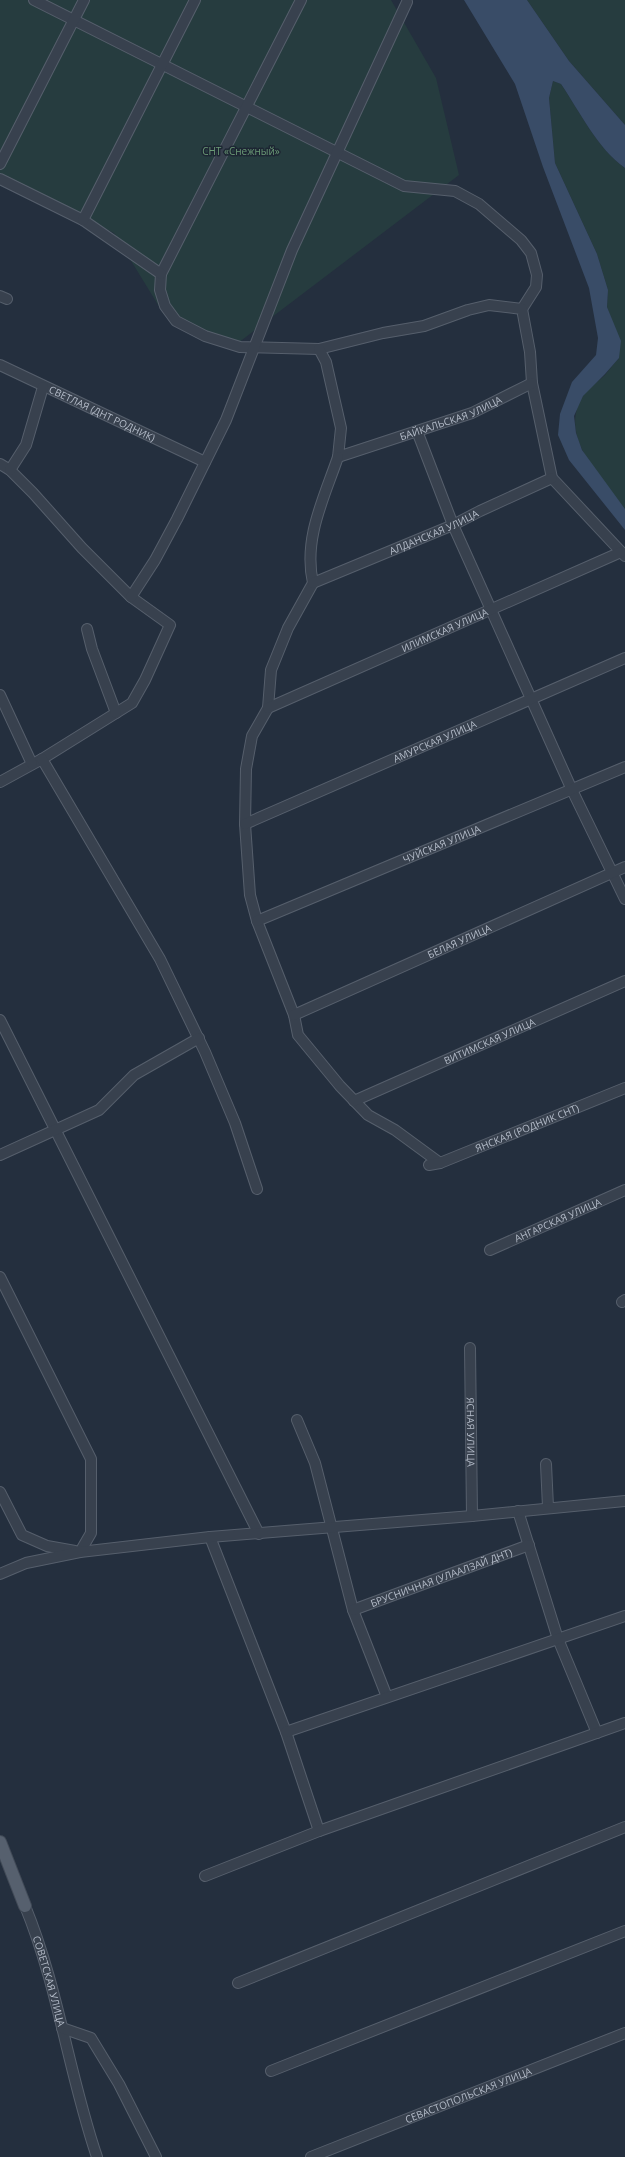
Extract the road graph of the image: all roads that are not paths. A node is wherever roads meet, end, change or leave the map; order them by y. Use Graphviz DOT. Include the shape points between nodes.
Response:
graph roads {
  1 [pos="34,0"];
  2 [pos="84,0"];
  3 [pos="195,0"];
  4 [pos="301,0"];
  5 [pos="406,2"];
  6 [pos="74,20"];
  7 [pos="163,64"];
  8 [pos="247,108"];
  9 [pos="338,153"];
  10 [pos="0,164"];
  11 [pos="0,180"];
  12 [pos="83,220"];
  13 [pos="161,274"];
  14 [pos="522,310"];
  15 [pos="255,347"];
  16 [pos="319,349"];
  17 [pos="0,365"];
  18 [pos="532,383"];
  19 [pos="43,386"];
  20 [pos="417,431"];
  21 [pos="338,457"];
  22 [pos="205,462"];
  23 [pos="0,464"];
  24 [pos="10,470"];
  25 [pos="552,478"];
  26 [pos="453,525"];
  27 [pos="623,554"];
  28 [pos="313,583"];
  29 [pos="131,597"];
  30 [pos="493,610"];
  31 [pos="87,629"];
  32 [pos="625,658"];
  33 [pos="0,695"];
  34 [pos="532,698"];
  35 [pos="268,708"];
  36 [pos="116,713"];
  37 [pos="42,759"];
  38 [pos="32,764"];
  39 [pos="625,767"];
  40 [pos="0,782"];
  41 [pos="572,790"];
  42 [pos="245,824"];
  43 [pos="625,867"];
  44 [pos="614,872"];
  45 [pos="625,899"];
  46 [pos="258,921"];
  47 [pos="625,981"];
  48 [pos="294,1015"];
  49 [pos="0,1020"];
  50 [pos="199,1038"];
  51 [pos="625,1088"];
  52 [pos="354,1101"];
  53 [pos="55,1130"];
  54 [pos="0,1155"];
  55 [pos="440,1163"];
  56 [pos="429,1165"];
  57 [pos="257,1189"];
  58 [pos="625,1190"];
  59 [pos="490,1250"];
  60 [pos="0,1277"];
  61 [pos="470,1348"];
  62 [pos="297,1420"];
  63 [pos="546,1464"];
  64 [pos="0,1492"];
  65 [pos="625,1501"];
  66 [pos="548,1508"];
  67 [pos="518,1511"];
  68 [pos="472,1516"];
  69 [pos="331,1527"];
  70 [pos="259,1534"];
  71 [pos="210,1537"];
  72 [pos="529,1545"];
  73 [pos="80,1552"];
  74 [pos="0,1574"];
  75 [pos="353,1610"];
  76 [pos="625,1616"];
  77 [pos="558,1639"];
  78 [pos="387,1697"];
  79 [pos="625,1723"];
  80 [pos="286,1732"];
  81 [pos="597,1733"];
  82 [pos="625,1827"];
  83 [pos="319,1831"];
  84 [pos="0,1842"];
  85 [pos="205,1876"];
  86 [pos="25,1906"];
  87 [pos="625,1931"];
  88 [pos="238,1983"];
  89 [pos="62,2028"];
  90 [pos="625,2033"];
  91 [pos="271,2071"];
  92 [pos="97,2157"];
  93 [pos="156,2157"];
  94 [pos="311,2157"];
  1 -- 6 [label="street"];
  2 -- 6 [label="street"];
  3 -- 7 [label="street"];
  4 -- 8 [label="street"];
  5 -- 9 [label="street"];
  6 -- 7 [label="street"];
  6 -- 10 [label="street"];
  7 -- 8 [label="street"];
  7 -- 12 [label="street"];
  8 -- 9 [label="street"];
  8 -- 13 [label="street"];
  9 -- 14 [label="street" via="404,186 455,191 479,204 521,240 531,253 537,275 536,287"];
  9 -- 15 [label="street" via="292,250"];
  11 -- 12 [label="street"];
  12 -- 13 [label="street"];
  13 -- 15 [label="street" via="160,290 166,306 176,321 205,336 240,348"];
  14 -- 16 [label="street" via="489,305 424,326"];
  14 -- 18 [label="street" via="530,352"];
  15 -- 16 [label="street"];
  15 -- 22 [label="street" via="226,420"];
  16 -- 21 [label="street" via="326,362 341,428"];
  17 -- 19 [label="street, СВЕТЛАЯ (ДНТ РОДНИК)"];
  18 -- 20 [label="street, БАЙКАЛЬСКАЯ УЛИЦА" via="472,413"];
  18 -- 25 [label="street"];
  19 -- 22 [label="street, СВЕТЛАЯ (ДНТ РОДНИК)"];
  19 -- 24 [label="street" via="26,445"];
  20 -- 21 [label="street, БАЙКАЛЬСКАЯ УЛИЦА"];
  20 -- 26 [label="street"];
  21 -- 28 [label="street" via="312,533 309,566"];
  22 -- 29 [label="street" via="159,553"];
  23 -- 24 [label="street"];
  24 -- 29 [label="street"];
  25 -- 26 [label="street, АЛДАНСКАЯ УЛИЦА"];
  25 -- 27 [label="street"];
  26 -- 28 [label="street, АЛДАНСКАЯ УЛИЦА"];
  26 -- 30 [label="street"];
  27 -- 30 [label="street, ИЛИМСКАЯ УЛИЦА"];
  28 -- 35 [label="street" via="288,628 271,670"];
  29 -- 36 [label="street" via="170,625 132,703"];
  30 -- 34 [label="street"];
  30 -- 35 [label="street, ИЛИМСКАЯ УЛИЦА"];
  31 -- 36 [label="street"];
  32 -- 34 [label="street, АМУРСКАЯ УЛИЦА"];
  33 -- 38 [label="street"];
  34 -- 41 [label="street"];
  34 -- 42 [label="street, АМУРСКАЯ УЛИЦА"];
  35 -- 42 [label="street" via="252,736 247,762"];
  36 -- 37 [label="street"];
  37 -- 38 [label="street"];
  37 -- 50 [label="street" via="160,959"];
  38 -- 40 [label="street"];
  39 -- 41 [label="street, ЧУЙСКАЯ УЛИЦА"];
  41 -- 44 [label="street"];
  41 -- 46 [label="street, ЧУЙСКАЯ УЛИЦА"];
  42 -- 46 [label="street" via="250,895"];
  43 -- 44 [label="street, БЕЛАЯ УЛИЦА"];
  44 -- 45 [label="street"];
  44 -- 48 [label="street, БЕЛАЯ УЛИЦА"];
  46 -- 48 [label="street"];
  47 -- 52 [label="street, ВИТИМСКАЯ УЛИЦА"];
  48 -- 52 [label="street" via="298,1035"];
  49 -- 53 [label="street"];
  50 -- 53 [label="street" via="134,1075 99,1110"];
  50 -- 57 [label="street" via="235,1124"];
  51 -- 55 [label="street, ЯНСКАЯ (РОДНИК СНТ)"];
  52 -- 55 [label="street" via="368,1115 395,1130"];
  53 -- 54 [label="street"];
  53 -- 70 [label="street"];
  55 -- 56 [label="street, ЯНСКАЯ (РОДНИК СНТ)"];
  58 -- 59 [label="street, АНГАРСКАЯ УЛИЦА"];
  60 -- 73 [label="street" via="91,1459 91,1533"];
  61 -- 68 [label="street, ЯСНАЯ УЛИЦА"];
  62 -- 69 [label="street" via="315,1463"];
  63 -- 66 [label="street"];
  64 -- 73 [label="street" via="22,1535 47,1546"];
  65 -- 66 [label="street"];
  66 -- 67 [label="street"];
  67 -- 68 [label="street"];
  67 -- 72 [label="street"];
  68 -- 69 [label="street"];
  69 -- 70 [label="street"];
  69 -- 75 [label="street"];
  70 -- 71 [label="street"];
  71 -- 73 [label="street"];
  71 -- 80 [label="street"];
  72 -- 75 [label="street, БРУСНИЧНАЯ (УЛААЛЗАЙ ДНТ)"];
  72 -- 77 [label="street"];
  73 -- 74 [label="street" via="26,1563"];
  75 -- 78 [label="street"];
  76 -- 77 [label="street"];
  77 -- 78 [label="street"];
  77 -- 81 [label="street"];
  78 -- 80 [label="street"];
  79 -- 81 [label="street"];
  80 -- 83 [label="street"];
  81 -- 83 [label="street"];
  82 -- 88 [label="street"];
  83 -- 85 [label="street"];
  84 -- 86 [label="main road, СОВЕТСКАЯ УЛИЦА"];
  86 -- 89 [label="street, СОВЕТСКАЯ УЛИЦА" via="38,1939"];
  87 -- 91 [label="street"];
  89 -- 92 [label="street, СОВЕТСКАЯ УЛИЦА" via="86,2126"];
  89 -- 93 [label="street" via="91,2038 119,2084"];
  90 -- 94 [label="street, СЕВАСТОПОЛЬСКАЯ УЛИЦА"];
}
